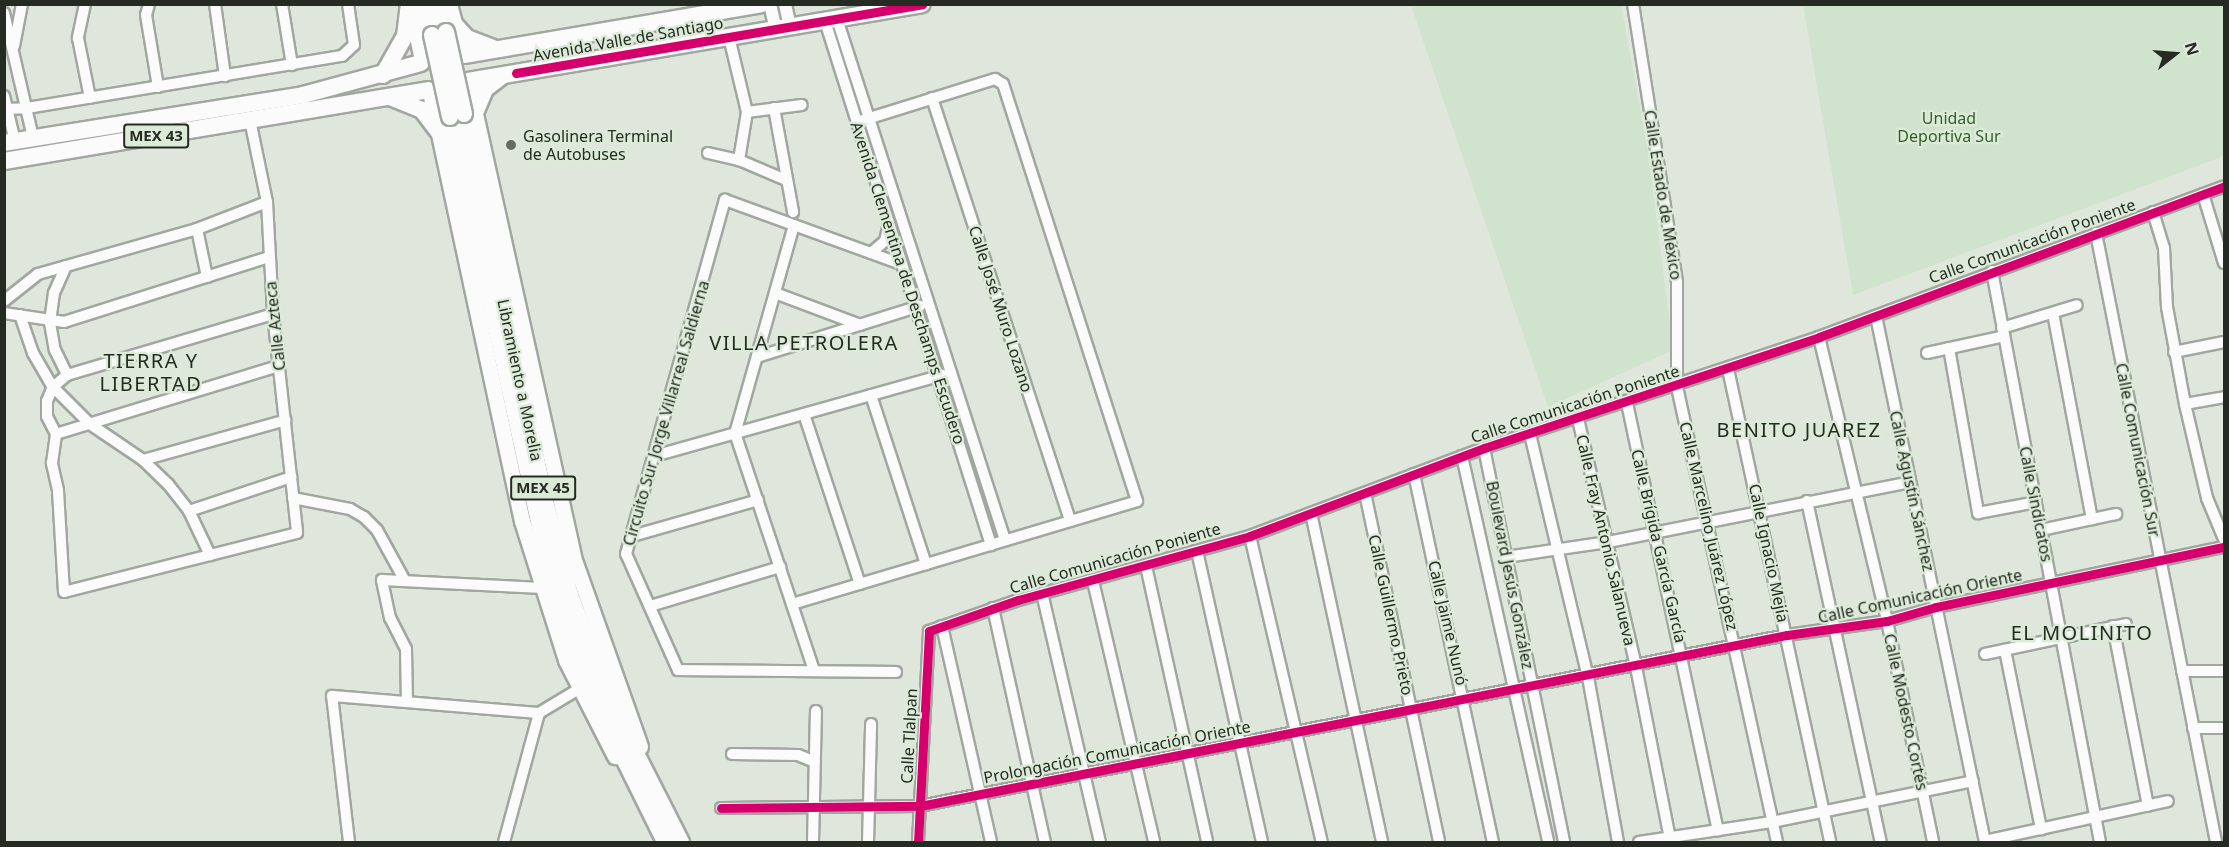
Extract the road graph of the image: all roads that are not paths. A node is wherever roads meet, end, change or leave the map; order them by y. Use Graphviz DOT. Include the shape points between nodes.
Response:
graph roads {
  1 [pos="22,4"];
  2 [pos="85,4"];
  3 [pos="148,4"];
  4 [pos="214,4"];
  5 [pos="282,4"];
  6 [pos="348,4"];
  7 [pos="409,4"];
  8 [pos="425,4"];
  9 [pos="439,4"];
  10 [pos="449,4"];
  11 [pos="760,4"];
  12 [pos="770,4"];
  13 [pos="784,4"];
  14 [pos="922,4"];
  15 [pos="1633,4"];
  16 [pos="4,13"];
  17 [pos="831,20"];
  18 [pos="783,28"];
  19 [pos="444,31"];
  20 [pos="729,37"];
  21 [pos="508,48"];
  22 [pos="13,49"];
  23 [pos="463,54"];
  24 [pos="422,62"];
  25 [pos="292,65"];
  26 [pos="512,74"];
  27 [pos="383,75"];
  28 [pos="225,76"];
  29 [pos="468,81"];
  30 [pos="158,87"];
  31 [pos="429,91"];
  32 [pos="4,96"];
  33 [pos="389,96"];
  34 [pos="90,98"];
  35 [pos="932,98"];
  36 [pos="802,105"];
  37 [pos="6,108"];
  38 [pos="27,108"];
  39 [pos="774,108"];
  40 [pos="747,112"];
  41 [pos="463,115"];
  42 [pos="869,118"];
  43 [pos="250,120"];
  44 [pos="857,122"];
  45 [pos="438,131"];
  46 [pos="33,138"];
  47 [pos="10,142"];
  48 [pos="62,152"];
  49 [pos="708,153"];
  50 [pos="739,160"];
  51 [pos="4,161"];
  52 [pos="786,180"];
  53 [pos="2224,186"];
  54 [pos="2203,194"];
  55 [pos="267,202"];
  56 [pos="794,212"];
  57 [pos="2153,212"];
  58 [pos="889,223"];
  59 [pos="794,225"];
  60 [pos="197,229"];
  61 [pos="2096,233"];
  62 [pos="871,253"];
  63 [pos="269,257"];
  64 [pos="2224,263"];
  65 [pos="902,264"];
  66 [pos="66,266"];
  67 [pos="1992,271"];
  68 [pos="207,277"];
  69 [pos="775,293"];
  70 [pos="4,302"];
  71 [pos="929,304"];
  72 [pos="2078,305"];
  73 [pos="916,308"];
  74 [pos="4,313"];
  75 [pos="2053,313"];
  76 [pos="273,314"];
  77 [pos="20,315"];
  78 [pos="1876,316"];
  79 [pos="50,322"];
  80 [pos="860,325"];
  81 [pos="2003,332"];
  82 [pos="1819,337"];
  83 [pos="2224,342"];
  84 [pos="1949,348"];
  85 [pos="2174,352"];
  86 [pos="1927,353"];
  87 [pos="757,357"];
  88 [pos="279,366"];
  89 [pos="1728,369"];
  90 [pos="951,372"];
  91 [pos="67,375"];
  92 [pos="937,376"];
  93 [pos="53,387"];
  94 [pos="1677,387"];
  95 [pos="871,395"];
  96 [pos="2224,398"];
  97 [pos="1627,403"];
  98 [pos="2185,404"];
  99 [pos="804,414"];
  100 [pos="1578,419"];
  101 [pos="286,420"];
  102 [pos="90,424"];
  103 [pos="735,433"];
  104 [pos="56,434"];
  105 [pos="1530,434"];
  106 [pos="1484,448"];
  107 [pos="654,456"];
  108 [pos="1462,456"];
  109 [pos="143,460"];
  110 [pos="1414,474"];
  111 [pos="291,477"];
  112 [pos="1910,482"];
  113 [pos="1857,491"];
  114 [pos="1365,493"];
  115 [pos="294,498"];
  116 [pos="758,500"];
  117 [pos="1807,501"];
  118 [pos="2036,501"];
  119 [pos="1760,509"];
  120 [pos="189,511"];
  121 [pos="1311,513"];
  122 [pos="2116,514"];
  123 [pos="1707,519"];
  124 [pos="2092,519"];
  125 [pos="1070,521"];
  126 [pos="2041,530"];
  127 [pos="1657,532"];
  128 [pos="632,536"];
  129 [pos="1250,536"];
  130 [pos="2224,539"];
  131 [pos="1005,540"];
  132 [pos="1608,542"];
  133 [pos="991,545"];
  134 [pos="2224,547"];
  135 [pos="1560,550"];
  136 [pos="1197,551"];
  137 [pos="210,555"];
  138 [pos="1506,557"];
  139 [pos="2159,561"];
  140 [pos="926,564"];
  141 [pos="1146,566"];
  142 [pos="780,567"];
  143 [pos="405,581"];
  144 [pos="1093,581"];
  145 [pos="860,584"];
  146 [pos="2051,584"];
  147 [pos="542,588"];
  148 [pos="1042,593"];
  149 [pos="792,604"];
  150 [pos="650,606"];
  151 [pos="1936,607"];
  152 [pos="993,608"];
  153 [pos="1887,621"];
  154 [pos="2126,624"];
  155 [pos="942,626"];
  156 [pos="2113,626"];
  157 [pos="1838,630"];
  158 [pos="929,631"];
  159 [pos="1787,635"];
  160 [pos="2061,638"];
  161 [pos="1735,646"];
  162 [pos="2004,650"];
  163 [pos="1985,654"];
  164 [pos="1684,657"];
  165 [pos="1636,667"];
  166 [pos="814,670"];
  167 [pos="2182,671"];
  168 [pos="2224,671"];
  169 [pos="896,672"];
  170 [pos="1588,677"];
  171 [pos="1533,688"];
  172 [pos="579,689"];
  173 [pos="1514,692"];
  174 [pos="1465,701"];
  175 [pos="408,702"];
  176 [pos="816,711"];
  177 [pos="1411,711"];
  178 [pos="540,713"];
  179 [pos="1356,722"];
  180 [pos="871,724"];
  181 [pos="2193,728"];
  182 [pos="2224,728"];
  183 [pos="1299,732"];
  184 [pos="1241,743"];
  185 [pos="1186,753"];
  186 [pos="732,754"];
  187 [pos="815,762"];
  188 [pos="1136,763"];
  189 [pos="1084,773"];
  190 [pos="1972,781"];
  191 [pos="1031,783"];
  192 [pos="1923,791"];
  193 [pos="980,793"];
  194 [pos="1874,801"];
  195 [pos="2168,801"];
  196 [pos="920,806"];
  197 [pos="2148,806"];
  198 [pos="721,808"];
  199 [pos="814,808"];
  200 [pos="869,809"];
  201 [pos="1824,811"];
  202 [pos="2096,817"];
  203 [pos="654,820"];
  204 [pos="1772,822"];
  205 [pos="2042,829"];
  206 [pos="1719,830"];
  207 [pos="1670,838"];
  208 [pos="1985,842"];
  209 [pos="349,843"];
  210 [pos="504,843"];
  211 [pos="665,843"];
  212 [pos="681,843"];
  213 [pos="813,843"];
  214 [pos="868,843"];
  215 [pos="918,843"];
  216 [pos="991,843"];
  217 [pos="1045,843"];
  218 [pos="1100,843"];
  219 [pos="1154,843"];
  220 [pos="1207,843"];
  221 [pos="1262,843"];
  222 [pos="1322,843"];
  223 [pos="1382,843"];
  224 [pos="1439,843"];
  225 [pos="1493,843"];
  226 [pos="1548,843"];
  227 [pos="1564,843"];
  228 [pos="1618,843"];
  229 [pos="1639,843"];
  230 [pos="1777,843"];
  231 [pos="1830,843"];
  232 [pos="1881,843"];
  233 [pos="1934,843"];
  234 [pos="2100,843"];
  235 [pos="2216,843"];
  1 -- 22 [label="street"];
  2 -- 34 [label="street" via="78,38"];
  3 -- 30 [label="street" via="146,15"];
  4 -- 28 [label="street"];
  5 -- 25 [label="street"];
  6 -- 25 [label="street" via="355,40 352,50 342,56"];
  7 -- 24 [label="main road"];
  7 -- 27 [label="main road" via="403,43"];
  8 -- 19 [label="main road, Libramiento a Morelia / MEX 45"];
  9 -- 19 [label="main road, Libramiento a Morelia / MEX 45"];
  10 -- 19 [label="main road"];
  11 -- 21 [label="main road, Avenida Valle de Santiago / MEX 43"];
  12 -- 18 [label="street"];
  13 -- 18 [label="street"];
  14 -- 17 [label="main road, Avenida Valle de Santiago / MEX 43"];
  15 -- 94 [label="street, Calle Estado de México" via="1677,282"];
  16 -- 22 [label="street"];
  17 -- 18 [label="main road, Avenida Valle de Santiago / MEX 43"];
  17 -- 42 [label="street, Avenida Clementina de Deschamps Escudero"];
  17 -- 44 [label="street, Avenida Clementina de Deschamps Escudero"];
  18 -- 20 [label="main road, Avenida Valle de Santiago / MEX 43"];
  19 -- 21 [label="main road" via="476,43"];
  19 -- 23 [label="main road"];
  19 -- 41 [label="main road, Libramiento a Morelia / MEX 45, bridge"];
  20 -- 26 [label="main road, Avenida Valle de Santiago / MEX 43"];
  20 -- 40 [label="street"];
  21 -- 23 [label="main road, Avenida Valle de Santiago / MEX 43"];
  21 -- 26 [label="main road"];
  22 -- 38 [label="street"];
  23 -- 24 [label="main road, MEX 43" via="440,47"];
  23 -- 29 [label="main road" via="469,67"];
  24 -- 27 [label="main road, MEX 43"];
  24 -- 31 [label="main road" via="421,79"];
  25 -- 28 [label="street"];
  26 -- 29 [label="main road, Avenida Valle de Santiago / MEX 43"];
  26 -- 41 [label="main road" via="485,89"];
  27 -- 46 [label="main road, MEX 43" via="303,95"];
  28 -- 30 [label="street"];
  29 -- 31 [label="main road, MEX 43" via="449,97"];
  29 -- 41 [label="main road"];
  30 -- 34 [label="street"];
  31 -- 33 [label="main road, MEX 43"];
  31 -- 45 [label="main road"];
  32 -- 37 [label="street"];
  33 -- 43 [label="main road, MEX 43"];
  33 -- 45 [label="main road" via="422,111"];
  34 -- 38 [label="street"];
  35 -- 42 [label="street"];
  35 -- 125 [label="street, Calle José Muro Lozano"];
  35 -- 125 [label="street" via="995,79 1003,84 1137,501"];
  36 -- 39 [label="street"];
  37 -- 38 [label="street"];
  37 -- 47 [label="street"];
  38 -- 46 [label="street"];
  39 -- 40 [label="street"];
  39 -- 52 [label="street"];
  40 -- 50 [label="street"];
  41 -- 203 [label="main road, Libramiento a Morelia / MEX 45" via="551,578 590,687"];
  41 -- 212 [label="main road, Libramiento a Morelia / MEX 45" via="546,505 570,595 615,712"];
  42 -- 44 [label="street"];
  42 -- 71 [label="street, Avenida Clementina de Deschamps Escudero"];
  43 -- 48 [label="main road, MEX 43"];
  43 -- 55 [label="street, Calle Azteca"];
  44 -- 58 [label="street, Avenida Clementina de Deschamps Escudero"];
  45 -- 147 [label="main road" via="513,485"];
  46 -- 47 [label="main road, MEX 43"];
  47 -- 48 [label="main road"];
  48 -- 51 [label="main road, MEX 43"];
  49 -- 50 [label="street"];
  50 -- 52 [label="street"];
  52 -- 56 [label="street"];
  53 -- 54 [label="street, Calle Comunicación Poniente"];
  54 -- 57 [label="street, Calle Comunicación Poniente"];
  54 -- 64 [label="street"];
  55 -- 60 [label="street"];
  55 -- 63 [label="street, Calle Azteca"];
  57 -- 61 [label="street, Calle Comunicación Poniente"];
  57 -- 85 [label="street" via="2164,248"];
  58 -- 62 [label="street" via="885,241"];
  58 -- 65 [label="street, Avenida Clementina de Deschamps Escudero"];
  59 -- 62 [label="street, Circuito Sur Jorge Villarreal Saldierna"];
  59 -- 69 [label="street"];
  59 -- 107 [label="street, Circuito Sur Jorge Villarreal Saldierna" via="725,200"];
  60 -- 66 [label="street"];
  60 -- 68 [label="street"];
  61 -- 67 [label="street, Calle Comunicación Poniente"];
  61 -- 139 [label="street, Calle Comunicación Sur"];
  62 -- 65 [label="street, Circuito Sur Jorge Villarreal Saldierna"];
  63 -- 68 [label="street"];
  63 -- 76 [label="street, Calle Azteca"];
  65 -- 73 [label="street, Avenida Clementina de Deschamps Escudero"];
  66 -- 70 [label="street" via="38,274"];
  66 -- 79 [label="street" via="54,293"];
  67 -- 78 [label="street, Calle Comunicación Poniente"];
  67 -- 81 [label="street, Calle Sindicatos"];
  68 -- 79 [label="street"];
  69 -- 80 [label="street"];
  69 -- 87 [label="street"];
  71 -- 73 [label="street"];
  71 -- 90 [label="street, Avenida Clementina de Deschamps Escudero"];
  72 -- 75 [label="street"];
  73 -- 80 [label="street"];
  73 -- 92 [label="street, Avenida Clementina de Deschamps Escudero"];
  74 -- 77 [label="street"];
  75 -- 81 [label="street"];
  75 -- 124 [label="street"];
  76 -- 88 [label="street, Calle Azteca"];
  76 -- 91 [label="street"];
  77 -- 79 [label="street"];
  77 -- 93 [label="street" via="33,353"];
  78 -- 82 [label="street, Calle Comunicación Poniente"];
  78 -- 112 [label="street, Calle Agustín Sánchez"];
  79 -- 91 [label="street" via="55,350"];
  80 -- 87 [label="street"];
  81 -- 84 [label="street"];
  81 -- 118 [label="street, Calle Sindicatos"];
  82 -- 89 [label="street, Calle Comunicación Poniente"];
  82 -- 113 [label="street, Calle Modesto Cortés"];
  83 -- 85 [label="street"];
  84 -- 86 [label="street"];
  84 -- 118 [label="street" via="1978,513"];
  85 -- 98 [label="street"];
  87 -- 103 [label="street"];
  88 -- 101 [label="street, Calle Azteca"];
  88 -- 102 [label="street"];
  89 -- 94 [label="street, Calle Comunicación Poniente"];
  89 -- 119 [label="street, Calle Ignacio Mejía"];
  90 -- 92 [label="street"];
  90 -- 131 [label="street, Avenida Clementina de Deschamps Escudero"];
  91 -- 93 [label="street"];
  92 -- 95 [label="street"];
  92 -- 133 [label="street, Avenida Clementina de Deschamps Escudero"];
  93 -- 102 [label="street"];
  93 -- 104 [label="street" via="47,401 47,416"];
  94 -- 97 [label="street, Calle Comunicación Poniente"];
  94 -- 123 [label="street, Calle Marcelino Juárez López"];
  95 -- 99 [label="street"];
  95 -- 140 [label="street"];
  96 -- 98 [label="street"];
  97 -- 100 [label="street, Calle Comunicación Poniente"];
  97 -- 127 [label="street, Calle Brígida García García"];
  98 -- 130 [label="street" via="2208,498"];
  99 -- 103 [label="street"];
  99 -- 145 [label="street"];
  100 -- 105 [label="street, Calle Comunicación Poniente"];
  100 -- 132 [label="street, Calle Fray Antonio Salanueva"];
  101 -- 109 [label="street"];
  101 -- 111 [label="street, Calle Azteca"];
  102 -- 104 [label="street"];
  102 -- 109 [label="street"];
  103 -- 107 [label="street"];
  103 -- 116 [label="street"];
  104 -- 137 [label="street" via="52,463 58,490 64,592"];
  105 -- 106 [label="street, Calle Comunicación Poniente"];
  105 -- 135 [label="street"];
  106 -- 108 [label="street, Calle Comunicación Poniente"];
  106 -- 138 [label="street, Boulevard Jesús González"];
  107 -- 128 [label="street, Circuito Sur Jorge Villarreal Saldierna"];
  108 -- 110 [label="street, Calle Comunicación Poniente"];
  108 -- 173 [label="street, Boulevard Jesús González"];
  109 -- 120 [label="street"];
  110 -- 114 [label="street, Calle Comunicación Poniente"];
  110 -- 174 [label="street, Calle Jaime Nunó"];
  111 -- 115 [label="street, Calle Azteca"];
  111 -- 120 [label="street"];
  112 -- 113 [label="street"];
  112 -- 151 [label="street, Calle Agustín Sánchez"];
  113 -- 117 [label="street"];
  113 -- 153 [label="street, Calle Modesto Cortés"];
  114 -- 121 [label="street, Calle Comunicación Poniente"];
  114 -- 177 [label="street, Calle Guillermo Prieto"];
  115 -- 137 [label="street, Calle Azteca" via="297,533"];
  115 -- 143 [label="street" via="350,509 364,517 377,530"];
  116 -- 128 [label="street"];
  116 -- 142 [label="street"];
  117 -- 119 [label="street"];
  117 -- 157 [label="street"];
  118 -- 126 [label="street, Calle Sindicatos"];
  119 -- 123 [label="street"];
  119 -- 159 [label="street, Calle Ignacio Mejía"];
  120 -- 137 [label="street"];
  121 -- 129 [label="street, Calle Comunicación Poniente"];
  121 -- 179 [label="street"];
  122 -- 124 [label="street"];
  123 -- 127 [label="street"];
  123 -- 161 [label="street, Calle Marcelino Juárez López"];
  124 -- 126 [label="street"];
  125 -- 131 [label="street"];
  126 -- 146 [label="street, Calle Sindicatos"];
  127 -- 132 [label="street"];
  127 -- 164 [label="street, Calle Brígida García García"];
  128 -- 150 [label="street, Circuito Sur Jorge Villarreal Saldierna" via="627,554"];
  129 -- 136 [label="street, Calle Comunicación Poniente"];
  129 -- 183 [label="street"];
  131 -- 133 [label="street"];
  132 -- 135 [label="street"];
  132 -- 165 [label="street, Calle Fray Antonio Salanueva"];
  133 -- 140 [label="street"];
  134 -- 139 [label="street, Calle Comunicación Oriente"];
  135 -- 138 [label="street"];
  135 -- 170 [label="street"];
  136 -- 141 [label="street, Calle Comunicación Poniente"];
  136 -- 184 [label="street"];
  138 -- 171 [label="street, Boulevard Jesús González"];
  139 -- 146 [label="street, Calle Comunicación Oriente"];
  139 -- 167 [label="street, Calle Comunicación Sur"];
  140 -- 145 [label="street"];
  141 -- 144 [label="street, Calle Comunicación Poniente"];
  141 -- 185 [label="street"];
  142 -- 149 [label="street"];
  142 -- 150 [label="street"];
  143 -- 147 [label="street"];
  143 -- 175 [label="street" via="382,580 390,618 406,649"];
  144 -- 148 [label="street, Calle Comunicación Poniente"];
  144 -- 188 [label="street"];
  145 -- 149 [label="street"];
  146 -- 151 [label="street, Calle Comunicación Oriente"];
  146 -- 160 [label="street, Calle Sindicatos"];
  147 -- 172 [label="main road"];
  148 -- 152 [label="street, Calle Comunicación Poniente"];
  148 -- 189 [label="street"];
  149 -- 166 [label="street"];
  150 -- 166 [label="street, Circuito Sur Jorge Villarreal Saldierna" via="678,670"];
  151 -- 153 [label="street, Calle Comunicación Oriente"];
  151 -- 190 [label="street, Calle Agustín Sánchez"];
  152 -- 155 [label="street, Calle Comunicación Poniente"];
  152 -- 191 [label="street"];
  153 -- 157 [label="street, Calle Comunicación Oriente"];
  153 -- 192 [label="street, Calle Modesto Cortés"];
  154 -- 156 [label="street"];
  155 -- 158 [label="street, Calle Comunicación Poniente"];
  155 -- 193 [label="street"];
  156 -- 160 [label="street"];
  156 -- 197 [label="street"];
  157 -- 159 [label="street, Calle Comunicación Oriente"];
  157 -- 194 [label="street"];
  158 -- 196 [label="street, Calle Tlalpan"];
  159 -- 161 [label="street, Calle Comunicación Oriente"];
  159 -- 201 [label="street, Calle Ignacio Mejía"];
  160 -- 162 [label="street"];
  160 -- 202 [label="street, Calle Sindicatos"];
  161 -- 164 [label="street, Calle Comunicación Oriente"];
  161 -- 204 [label="street, Calle Marcelino Juárez López"];
  162 -- 163 [label="street"];
  162 -- 205 [label="street"];
  164 -- 165 [label="street, Calle Comunicación Oriente"];
  164 -- 206 [label="street, Calle Brígida García García"];
  165 -- 170 [label="street, Calle Comunicación Oriente"];
  165 -- 207 [label="street, Calle Fray Antonio Salanueva"];
  166 -- 169 [label="street"];
  167 -- 168 [label="street"];
  167 -- 181 [label="street, Calle Comunicación Sur"];
  170 -- 171 [label="street, Calle Comunicación Oriente"];
  170 -- 228 [label="street"];
  171 -- 173 [label="street, Calle Comunicación Oriente"];
  171 -- 227 [label="street, Boulevard Jesús González"];
  172 -- 178 [label="street"];
  172 -- 203 [label="main road"];
  173 -- 174 [label="street, Prolongación Comunicación Oriente"];
  173 -- 226 [label="street, Boulevard Jesús González"];
  174 -- 177 [label="street, Prolongación Comunicación Oriente"];
  174 -- 225 [label="street, Calle Jaime Nunó"];
  175 -- 178 [label="street"];
  175 -- 209 [label="street" via="332,696"];
  176 -- 187 [label="street"];
  177 -- 179 [label="street, Prolongación Comunicación Oriente"];
  177 -- 224 [label="street, Calle Guillermo Prieto"];
  178 -- 210 [label="street"];
  179 -- 183 [label="street, Prolongación Comunicación Oriente"];
  179 -- 223 [label="street"];
  180 -- 200 [label="street"];
  181 -- 182 [label="street"];
  181 -- 235 [label="street, Calle Comunicación Sur"];
  183 -- 184 [label="street, Prolongación Comunicación Oriente"];
  183 -- 222 [label="street"];
  184 -- 185 [label="street, Prolongación Comunicación Oriente"];
  184 -- 221 [label="street"];
  185 -- 188 [label="street, Prolongación Comunicación Oriente"];
  185 -- 220 [label="street"];
  186 -- 187 [label="street" via="798,755"];
  187 -- 199 [label="street"];
  188 -- 189 [label="street, Prolongación Comunicación Oriente"];
  188 -- 219 [label="street"];
  189 -- 191 [label="street, Prolongación Comunicación Oriente"];
  189 -- 218 [label="street"];
  190 -- 192 [label="street"];
  190 -- 208 [label="street, Calle Agustín Sánchez"];
  191 -- 193 [label="street, Prolongación Comunicación Oriente"];
  191 -- 217 [label="street"];
  192 -- 194 [label="street"];
  192 -- 233 [label="street, Calle Modesto Cortés"];
  193 -- 196 [label="street, Prolongación Comunicación Oriente"];
  193 -- 216 [label="street"];
  194 -- 201 [label="street"];
  194 -- 232 [label="street"];
  195 -- 197 [label="street"];
  196 -- 200 [label="street, Prolongación Comunicación Oriente"];
  196 -- 215 [label="street, Calle Tlalpan"];
  197 -- 202 [label="street"];
  198 -- 199 [label="street, Prolongación Comunicación Oriente"];
  199 -- 200 [label="street, Prolongación Comunicación Oriente"];
  199 -- 213 [label="street"];
  200 -- 214 [label="street"];
  201 -- 204 [label="street"];
  201 -- 231 [label="street, Calle Ignacio Mejía"];
  202 -- 205 [label="street"];
  202 -- 234 [label="street, Calle Sindicatos"];
  203 -- 211 [label="main road, Libramiento a Morelia / MEX 45"];
  204 -- 206 [label="street"];
  204 -- 230 [label="street, Calle Marcelino Juárez López"];
  205 -- 208 [label="street"];
  206 -- 207 [label="street"];
  207 -- 229 [label="street"];
}
